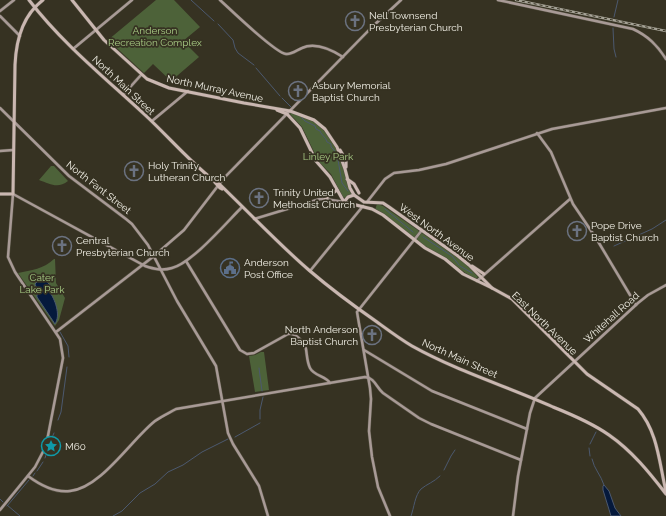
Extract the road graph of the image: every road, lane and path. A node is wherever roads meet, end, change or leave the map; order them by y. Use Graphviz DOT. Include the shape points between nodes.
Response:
graph roads {
  1 [pos="14,0"];
  2 [pos="29,0"];
  3 [pos="43,0"];
  4 [pos="72,0"];
  5 [pos="132,0"];
  6 [pos="220,0"];
  7 [pos="401,0"];
  8 [pos="498,0"];
  9 [pos="34,8"];
  10 [pos="0,11"];
  11 [pos="0,16"];
  12 [pos="96,30"];
  13 [pos="20,36"];
  14 [pos="73,49"];
  15 [pos="342,57"];
  16 [pos="666,58"];
  17 [pos="141,75"];
  18 [pos="188,91"];
  19 [pos="123,95"];
  20 [pos="0,108"];
  21 [pos="270,108"];
  22 [pos="666,108"];
  23 [pos="290,110"];
  24 [pos="287,114"];
  25 [pos="152,121"];
  26 [pos="14,122"];
  27 [pos="537,133"];
  28 [pos="13,150"];
  29 [pos="0,152"];
  30 [pos="347,179"];
  31 [pos="218,184"];
  32 [pos="337,190"];
  33 [pos="359,193"];
  34 [pos="0,194"];
  35 [pos="13,194"];
  36 [pos="354,196"];
  37 [pos="326,198"];
  38 [pos="570,199"];
  39 [pos="344,202"];
  40 [pos="366,202"];
  41 [pos="376,202"];
  42 [pos="363,206"];
  43 [pos="242,208"];
  44 [pos="372,209"];
  45 [pos="254,219"];
  46 [pos="422,230"];
  47 [pos="414,239"];
  48 [pos="154,256"];
  49 [pos="186,261"];
  50 [pos="143,264"];
  51 [pos="469,265"];
  52 [pos="161,270"];
  53 [pos="310,271"];
  54 [pos="484,274"];
  55 [pos="480,277"];
  56 [pos="477,281"];
  57 [pos="666,285"];
  58 [pos="492,288"];
  59 [pos="636,305"];
  60 [pos="359,309"];
  61 [pos="56,332"];
  62 [pos="363,350"];
  63 [pos="573,362"];
  64 [pos="368,378"];
  65 [pos="330,383"];
  66 [pos="534,398"];
  67 [pos="223,401"];
  68 [pos="527,429"];
  69 [pos="521,460"];
  70 [pos="28,476"];
  71 [pos="665,493"];
  72 [pos="0,510"];
  73 [pos="268,516"];
  74 [pos="390,516"];
  75 [pos="513,516"];
  1 -- 10 [label="street"];
  2 -- 9 [label="main road, North Main Street"];
  3 -- 9 [label="main road"];
  4 -- 12 [label="main road, North Murray Avenue"];
  5 -- 12 [label="street"];
  6 -- 15 [label="street" via="282,53 290,54 309,46 330,50"];
  7 -- 15 [label="street"];
  8 -- 16 [label="street" via="633,29 646,35"];
  9 -- 13 [label="main road"];
  9 -- 14 [label="main road, North Main Street"];
  11 -- 13 [label="street"];
  12 -- 14 [label="street"];
  12 -- 17 [label="main road, North Murray Avenue"];
  13 -- 26 [label="main road" via="15,58"];
  14 -- 19 [label="main road, North Main Street"];
  15 -- 23 [label="street"];
  17 -- 18 [label="main road, North Murray Avenue" via="158,85"];
  17 -- 19 [label="street"];
  18 -- 21 [label="main road, North Murray Avenue"];
  18 -- 25 [label="street"];
  19 -- 25 [label="main road, North Main Street"];
  20 -- 26 [label="street, North Fant Street"];
  21 -- 23 [label="main road, North Murray Avenue"];
  21 -- 24 [label="main road, North Murray Avenue"];
  22 -- 27 [label="street"];
  23 -- 24 [label="street"];
  23 -- 30 [label="main road, North Murray Avenue" via="314,120 325,129 337,147"];
  24 -- 31 [label="street"];
  24 -- 32 [label="main road" via="302,131 316,161"];
  25 -- 31 [label="main road, North Main Street" via="194,164"];
  26 -- 28 [label="main road"];
  26 -- 48 [label="street, North Fant Street" via="74,181 132,224"];
  27 -- 38 [label="street" via="551,152"];
  27 -- 40 [label="street" via="446,164 394,173"];
  28 -- 29 [label="street"];
  28 -- 35 [label="main road"];
  30 -- 33 [label="main road" via="354,184"];
  30 -- 36 [label="main road, North Murray Avenue"];
  31 -- 43 [label="main road, North Main Street"];
  31 -- 48 [label="street" via="189,225"];
  32 -- 37 [label="main road"];
  32 -- 39 [label="main road"];
  34 -- 35 [label="main road"];
  35 -- 50 [label="street"];
  35 -- 61 [label="street" via="8,258"];
  36 -- 39 [label="main road" via="348,197"];
  36 -- 40 [label="main road"];
  37 -- 39 [label="street"];
  37 -- 45 [label="street"];
  38 -- 54 [label="street"];
  38 -- 59 [label="street"];
  39 -- 42 [label="main road"];
  40 -- 41 [label="main road, West North Avenue"];
  41 -- 44 [label="main road"];
  41 -- 46 [label="main road, West North Avenue" via="383,203"];
  42 -- 44 [label="main road, East North Avenue"];
  42 -- 53 [label="street"];
  43 -- 45 [label="main road, North Main Street"];
  43 -- 49 [label="street"];
  44 -- 47 [label="main road, East North Avenue"];
  45 -- 53 [label="main road, North Main Street"];
  46 -- 47 [label="street"];
  46 -- 51 [label="main road, West North Avenue"];
  47 -- 56 [label="main road, East North Avenue"];
  47 -- 60 [label="street"];
  48 -- 50 [label="street"];
  48 -- 52 [label="street, North Fant Street"];
  49 -- 52 [label="street"];
  49 -- 65 [label="street" via="240,350 247,354 254,353 288,334 294,334 306,348 310,369"];
  50 -- 52 [label="street"];
  50 -- 61 [label="street"];
  51 -- 54 [label="main road"];
  51 -- 55 [label="main road, West North Avenue"];
  52 -- 67 [label="street, North Fant Street" via="216,366"];
  53 -- 60 [label="main road, North Main Street"];
  54 -- 55 [label="street"];
  55 -- 56 [label="street"];
  55 -- 58 [label="main road, West North Avenue"];
  56 -- 58 [label="main road, East North Avenue"];
  57 -- 59 [label="street, Whitehall Road"];
  58 -- 63 [label="main road, East North Avenue" via="512,300"];
  59 -- 63 [label="street, Whitehall Road"];
  60 -- 62 [label="street" via="357,314"];
  60 -- 66 [label="main road, North Main Street" via="432,357"];
  61 -- 70 [label="street" via="62,345 63,358 49,434 41,458"];
  62 -- 64 [label="street"];
  62 -- 68 [label="street" via="432,391"];
  63 -- 66 [label="street, Whitehall Road"];
  63 -- 71 [label="main road, East North Avenue" via="644,415 652,429"];
  64 -- 65 [label="street"];
  64 -- 69 [label="street" via="374,380 383,393 427,422"];
  64 -- 74 [label="street" via="371,399 369,431 373,464 378,487"];
  65 -- 67 [label="street"];
  66 -- 68 [label="street"];
  66 -- 71 [label="main road, North Main Street" via="582,419 609,435 637,458"];
  67 -- 70 [label="street" via="176,409 166,414 154,422 88,485 71,491 61,491 47,488"];
  67 -- 73 [label="street, North Fant Street" via="228,433 259,486"];
  68 -- 69 [label="street"];
  69 -- 75 [label="street"];
  70 -- 72 [label="street"];
}
